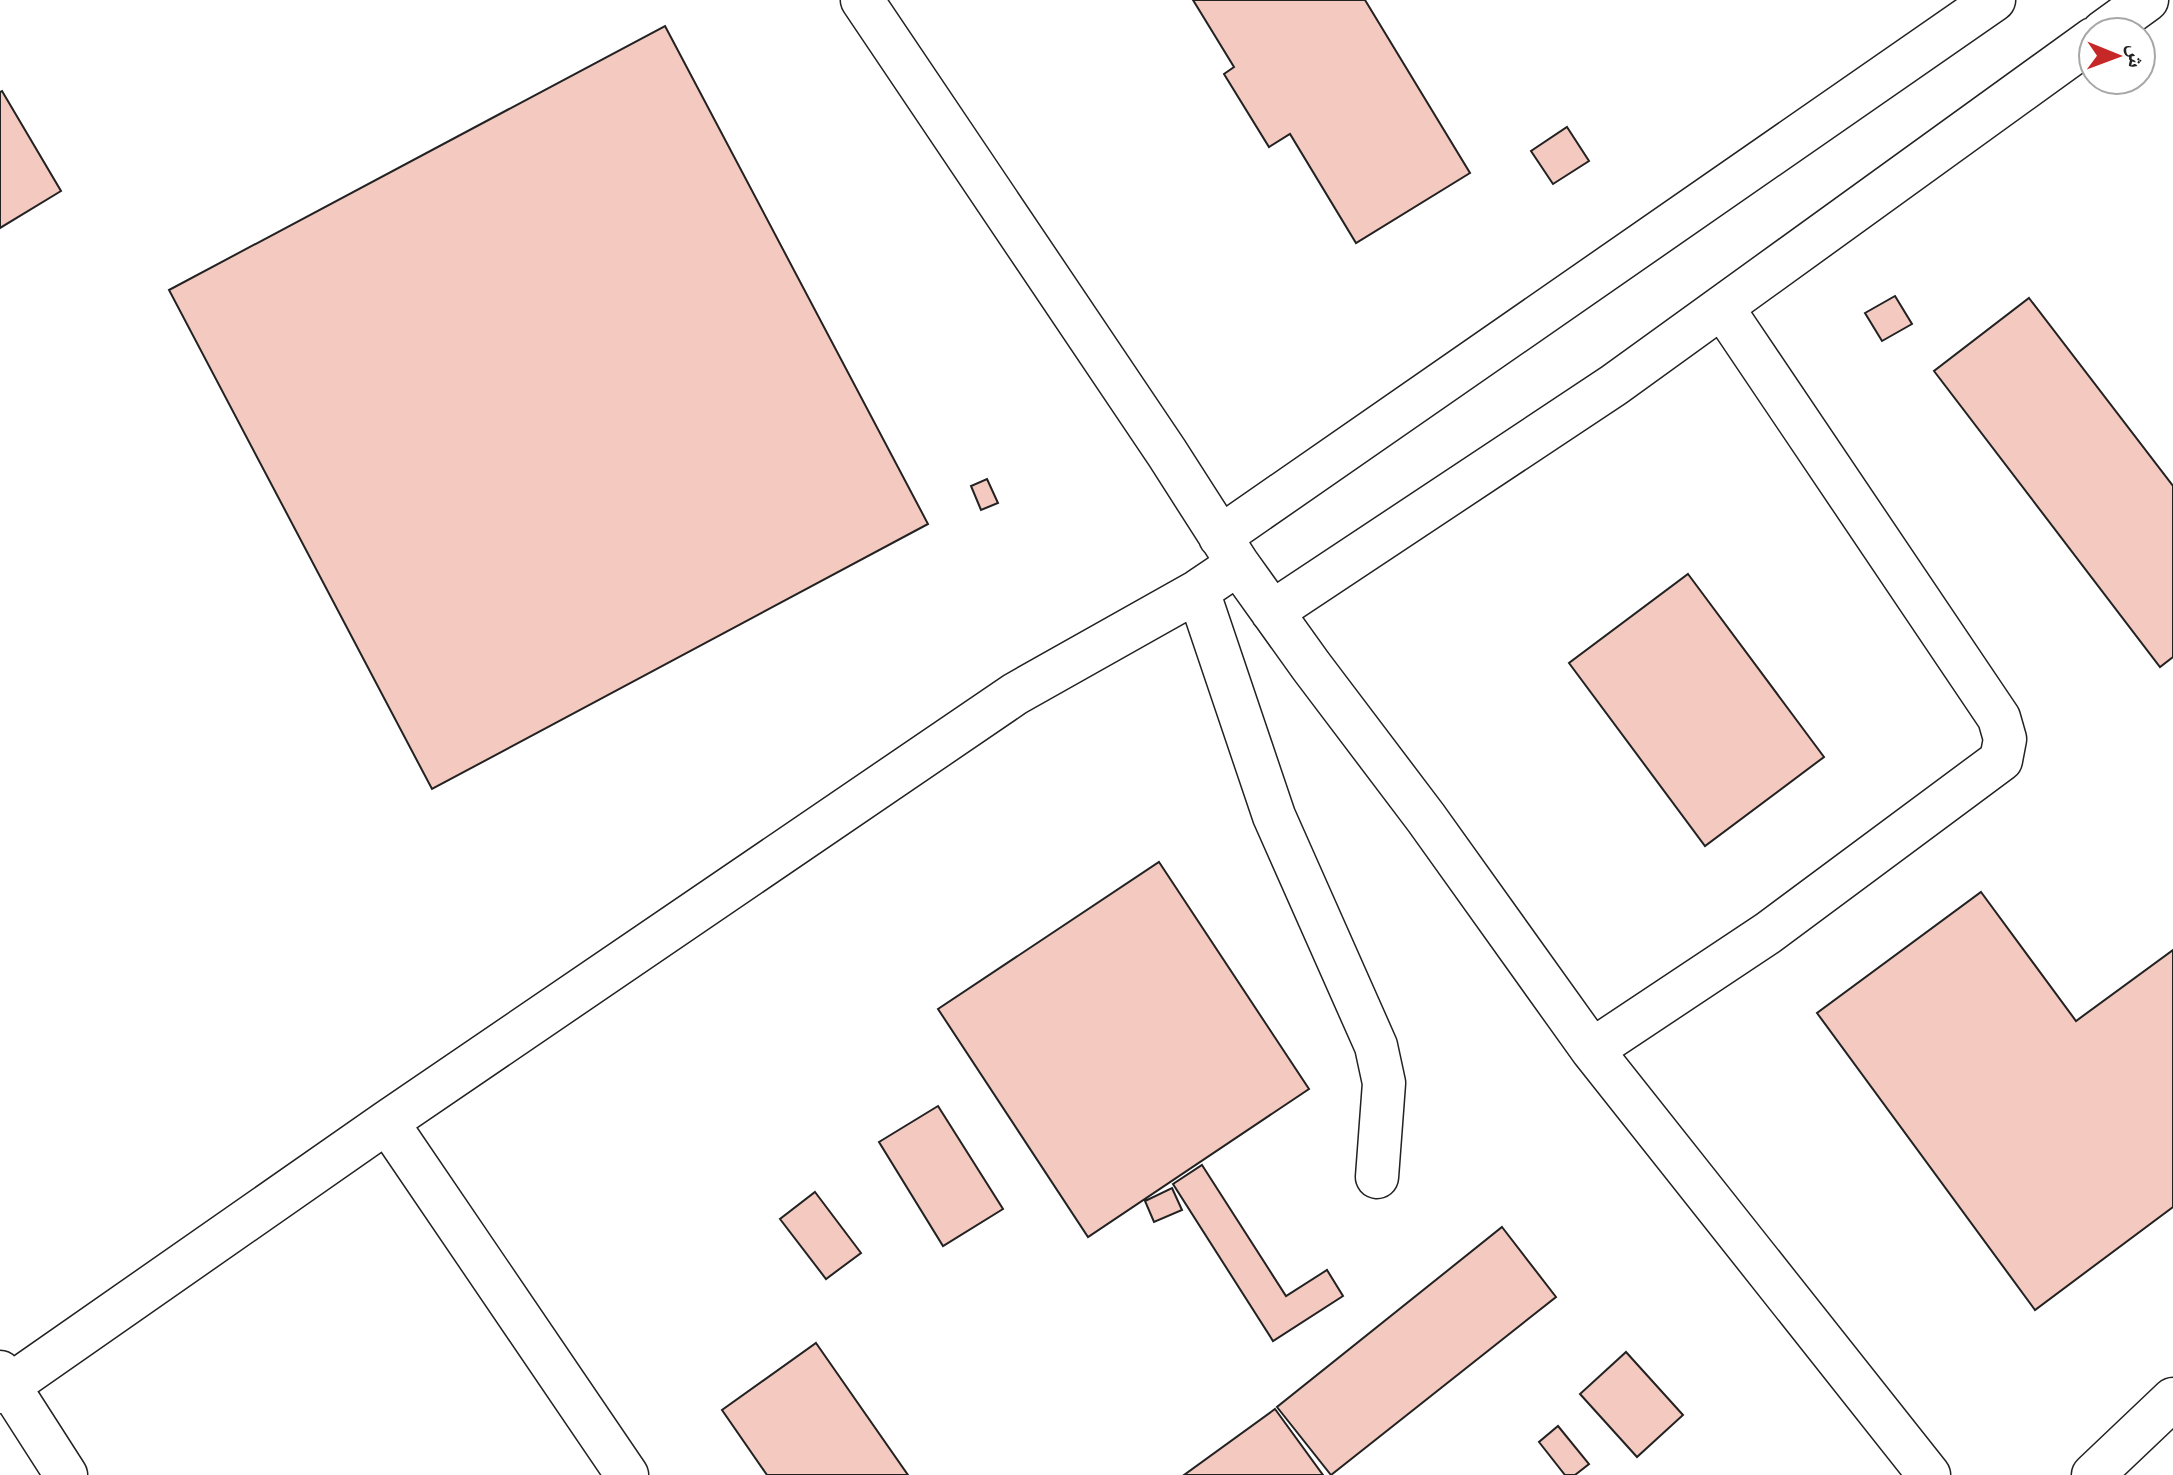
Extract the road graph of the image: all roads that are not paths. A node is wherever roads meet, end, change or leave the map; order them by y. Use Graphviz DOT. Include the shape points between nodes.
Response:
graph roads {
  1 [pos="862,0"];
  2 [pos="1994,0"];
  3 [pos="2147,0"];
  4 [pos="2125,16"];
  5 [pos="2077,51"];
  6 [pos="1722,307"];
  7 [pos="1229,551"];
  8 [pos="1198,591"];
  9 [pos="1272,612"];
  10 [pos="1592,1050"];
  11 [pos="387,1122"];
  12 [pos="1377,1177"];
  13 [pos="3,1383"];
  14 [pos="2173,1399"];
  15 [pos="66,1475"];
  16 [pos="627,1475"];
  17 [pos="1929,1475"];
  18 [pos="2093,1475"];
  1 -- 7 [label="street"];
  2 -- 7 [label="street"];
  3 -- 4 [label="street"];
  5 -- 6 [label="street"];
  6 -- 9 [label="street" via="1601,394"];
  6 -- 10 [label="street" via="1999,718 2005,739 2001,760 1768,933"];
  7 -- 8 [label="street"];
  7 -- 9 [label="street"];
  8 -- 11 [label="street" via="1015,694"];
  8 -- 12 [label="street" via="1274,816 1376,1046 1384,1083"];
  9 -- 10 [label="street"];
  10 -- 17 [label="street"];
  11 -- 13 [label="street"];
  11 -- 16 [label="street"];
  13 -- 15 [label="street"];
  14 -- 18 [label="street"];
}
